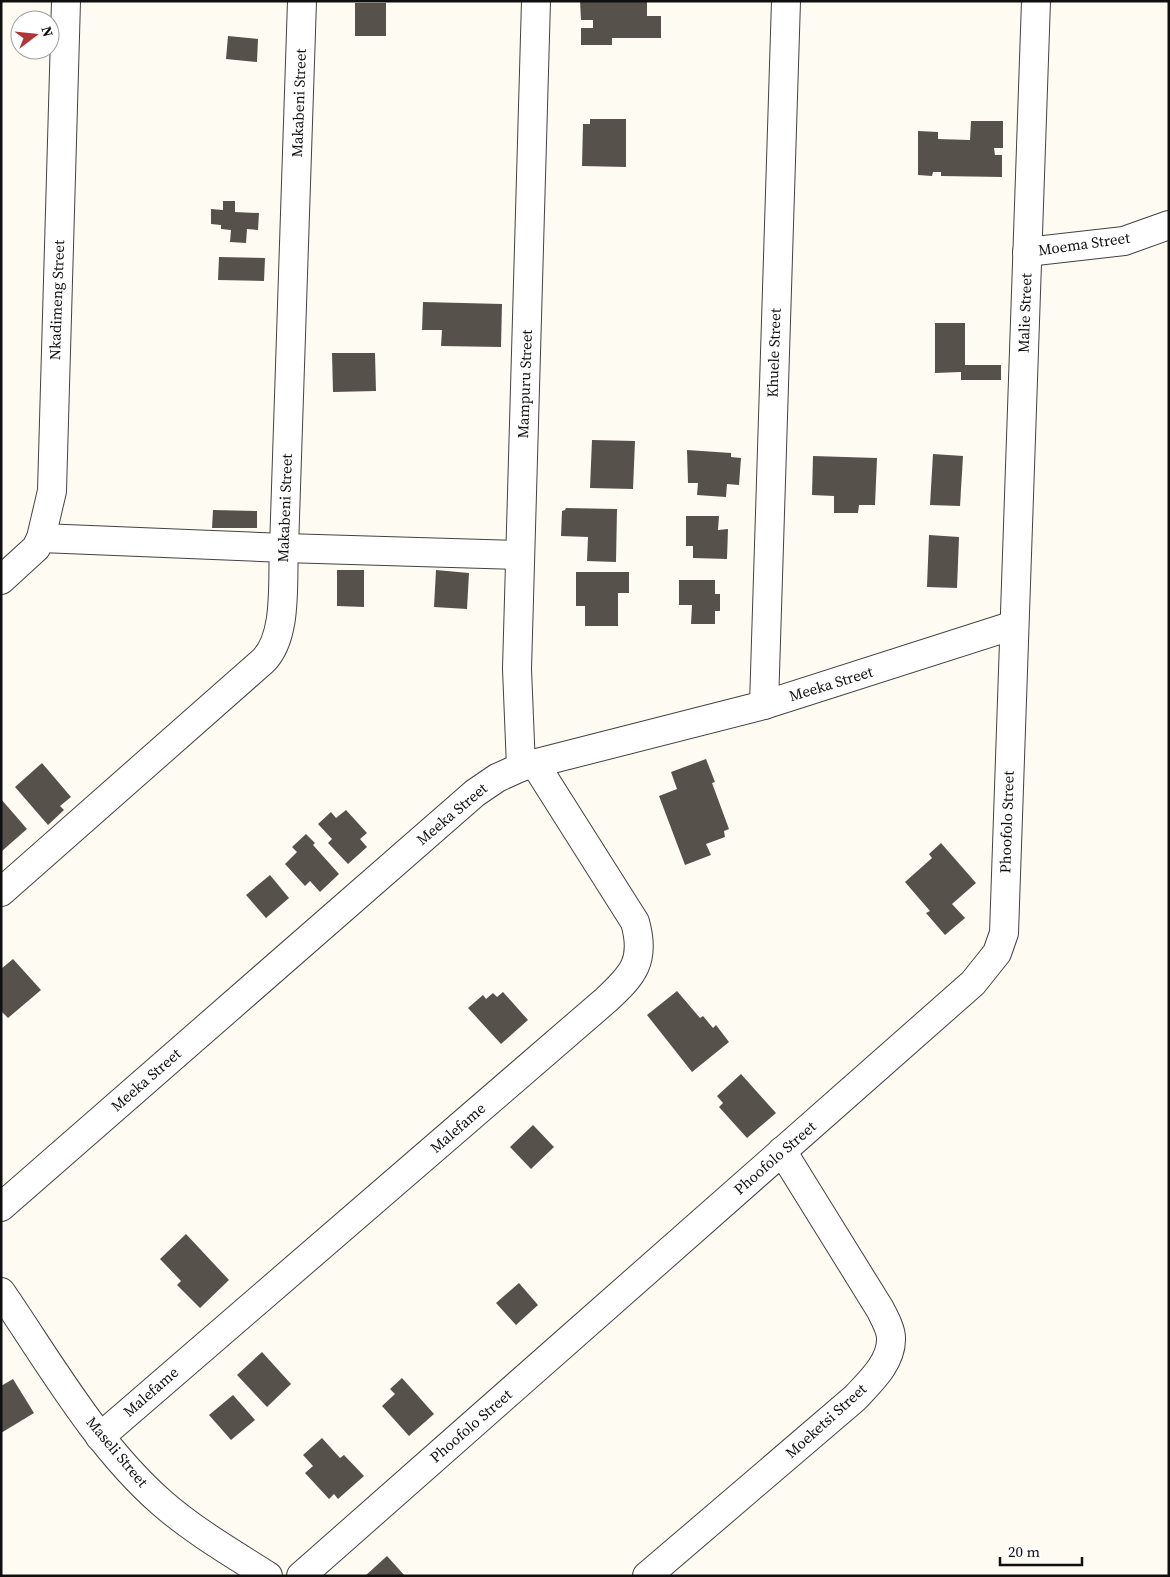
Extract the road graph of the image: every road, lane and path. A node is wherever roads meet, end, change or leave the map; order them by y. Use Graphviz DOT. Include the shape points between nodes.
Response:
graph roads {
  1 [pos="66,1"];
  2 [pos="302,1"];
  3 [pos="536,1"];
  4 [pos="786,1"];
  5 [pos="1036,1"];
  6 [pos="1169,225"];
  7 [pos="1027,252"];
  8 [pos="41,538"];
  9 [pos="284,548"];
  10 [pos="520,555"];
  11 [pos="1,580"];
  12 [pos="1014,625"];
  13 [pos="764,705"];
  14 [pos="528,766"];
  15 [pos="1,892"];
  16 [pos="782,1151"];
  17 [pos="1,1207"];
  18 [pos="1,1292"];
  19 [pos="100,1436"];
  20 [pos="268,1576"];
  21 [pos="301,1576"];
  22 [pos="647,1576"];
  1 -- 8 [label="street, Nkadimeng Street" via="52,491"];
  2 -- 9 [label="street, Makabeni Street"];
  3 -- 10 [label="street, Mampuru Street"];
  4 -- 13 [label="street, Khuele Street"];
  5 -- 7 [label="street, Malie Street"];
  6 -- 7 [label="street, Moema Street" via="1124,241"];
  7 -- 12 [label="street, Malie Street"];
  8 -- 9 [label="street"];
  8 -- 11 [label="street, Nkadimeng Street" via="36,548"];
  9 -- 10 [label="street"];
  9 -- 15 [label="street, Makabeni Street" via="279,635 272,653"];
  10 -- 14 [label="street, Mampuru Street" via="517,669"];
  12 -- 13 [label="street, Meeka Street"];
  12 -- 16 [label="street, Phoofolo Street" via="1004,934 997,952 973,984"];
  13 -- 14 [label="street, Meeka Street"];
  14 -- 17 [label="street, Meeka Street" via="496,778 475,793"];
  14 -- 19 [label="street, Malefame" via="635,922 640,937 639,953 636,967 628,980"];
  16 -- 21 [label="street, Phoofolo Street"];
  16 -- 22 [label="street, Moeketsi Street" via="880,1309 892,1338 888,1356 855,1398"];
  18 -- 19 [label="street, Maseli Street"];
  19 -- 20 [label="street, Maseli Street" via="162,1503"];
}
